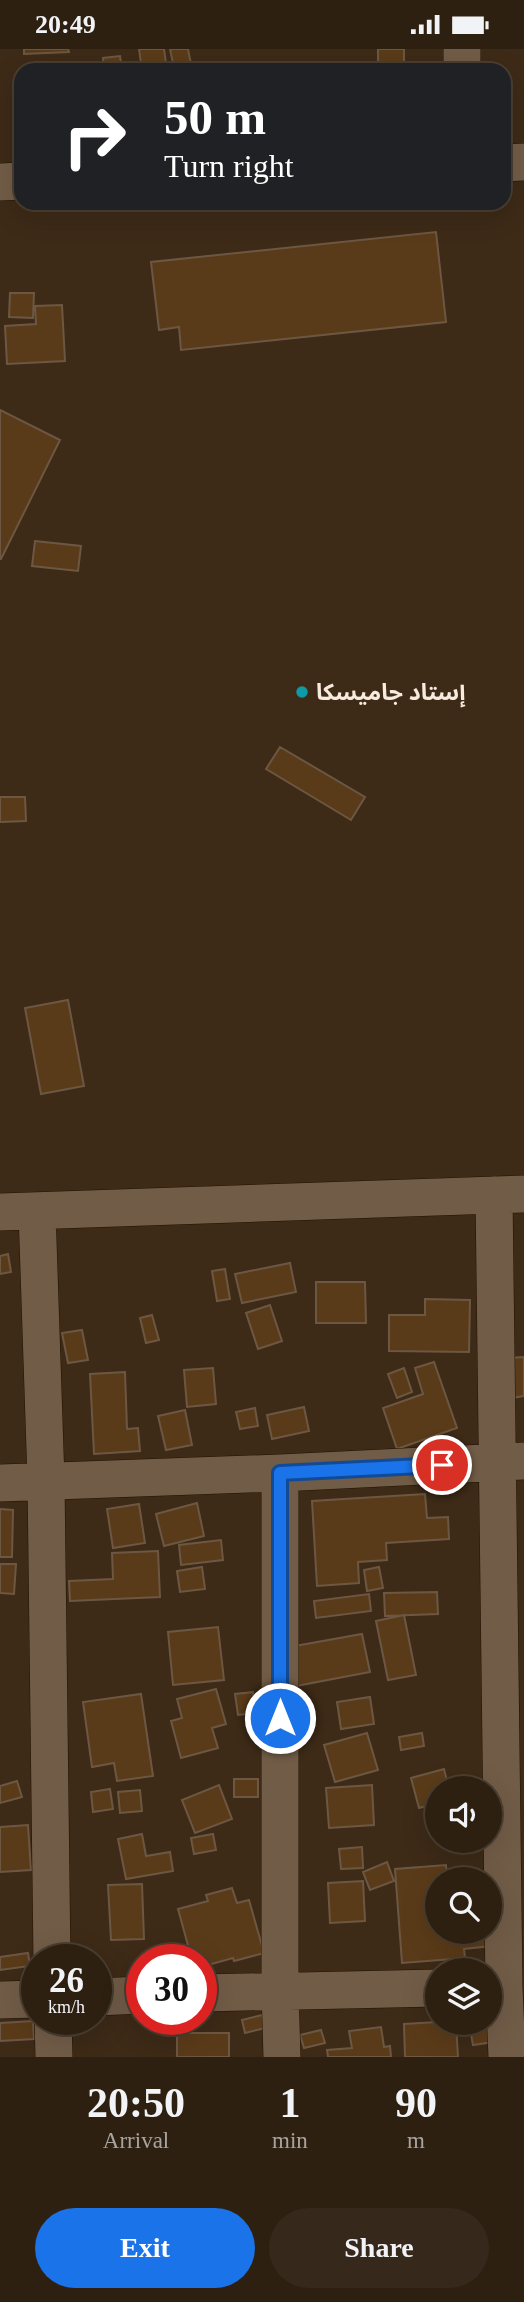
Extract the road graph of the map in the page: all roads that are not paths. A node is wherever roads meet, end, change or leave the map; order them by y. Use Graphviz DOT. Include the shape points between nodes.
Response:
graph roads {
  1 [pos="509,1194"];
  2 [pos="37,1211"];
  3 [pos="0,1212"];
  4 [pos="510,1462"];
  5 [pos="280,1473"];
  6 [pos="46,1480"];
  7 [pos="0,1483"];
  8 [pos="52,1944"];
  9 [pos="506,1987"];
  10 [pos="425,1988"];
  11 [pos="280,1990"];
  12 [pos="217,1992"];
  13 [pos="21,1999"];
  14 [pos="0,2000"];
  15 [pos="53,2035"];
  16 [pos="54,2057"];
  17 [pos="282,2057"];
  18 [pos="507,2057"];
  1 -- 2 [label="street"];
  1 -- 4 [label="street"];
  2 -- 3 [label="street"];
  2 -- 6 [label="street"];
  4 -- 5 [label="street"];
  4 -- 9 [label="street"];
  5 -- 6 [label="street"];
  5 -- 11 [label="street"];
  6 -- 7 [label="street"];
  6 -- 8 [label="street"];
  9 -- 18 [label="street"];
  10 -- 11 [label="street"];
  11 -- 12 [label="street"];
  11 -- 17 [label="street"];
  13 -- 14 [label="street"];
  15 -- 16 [label="street"];
}
